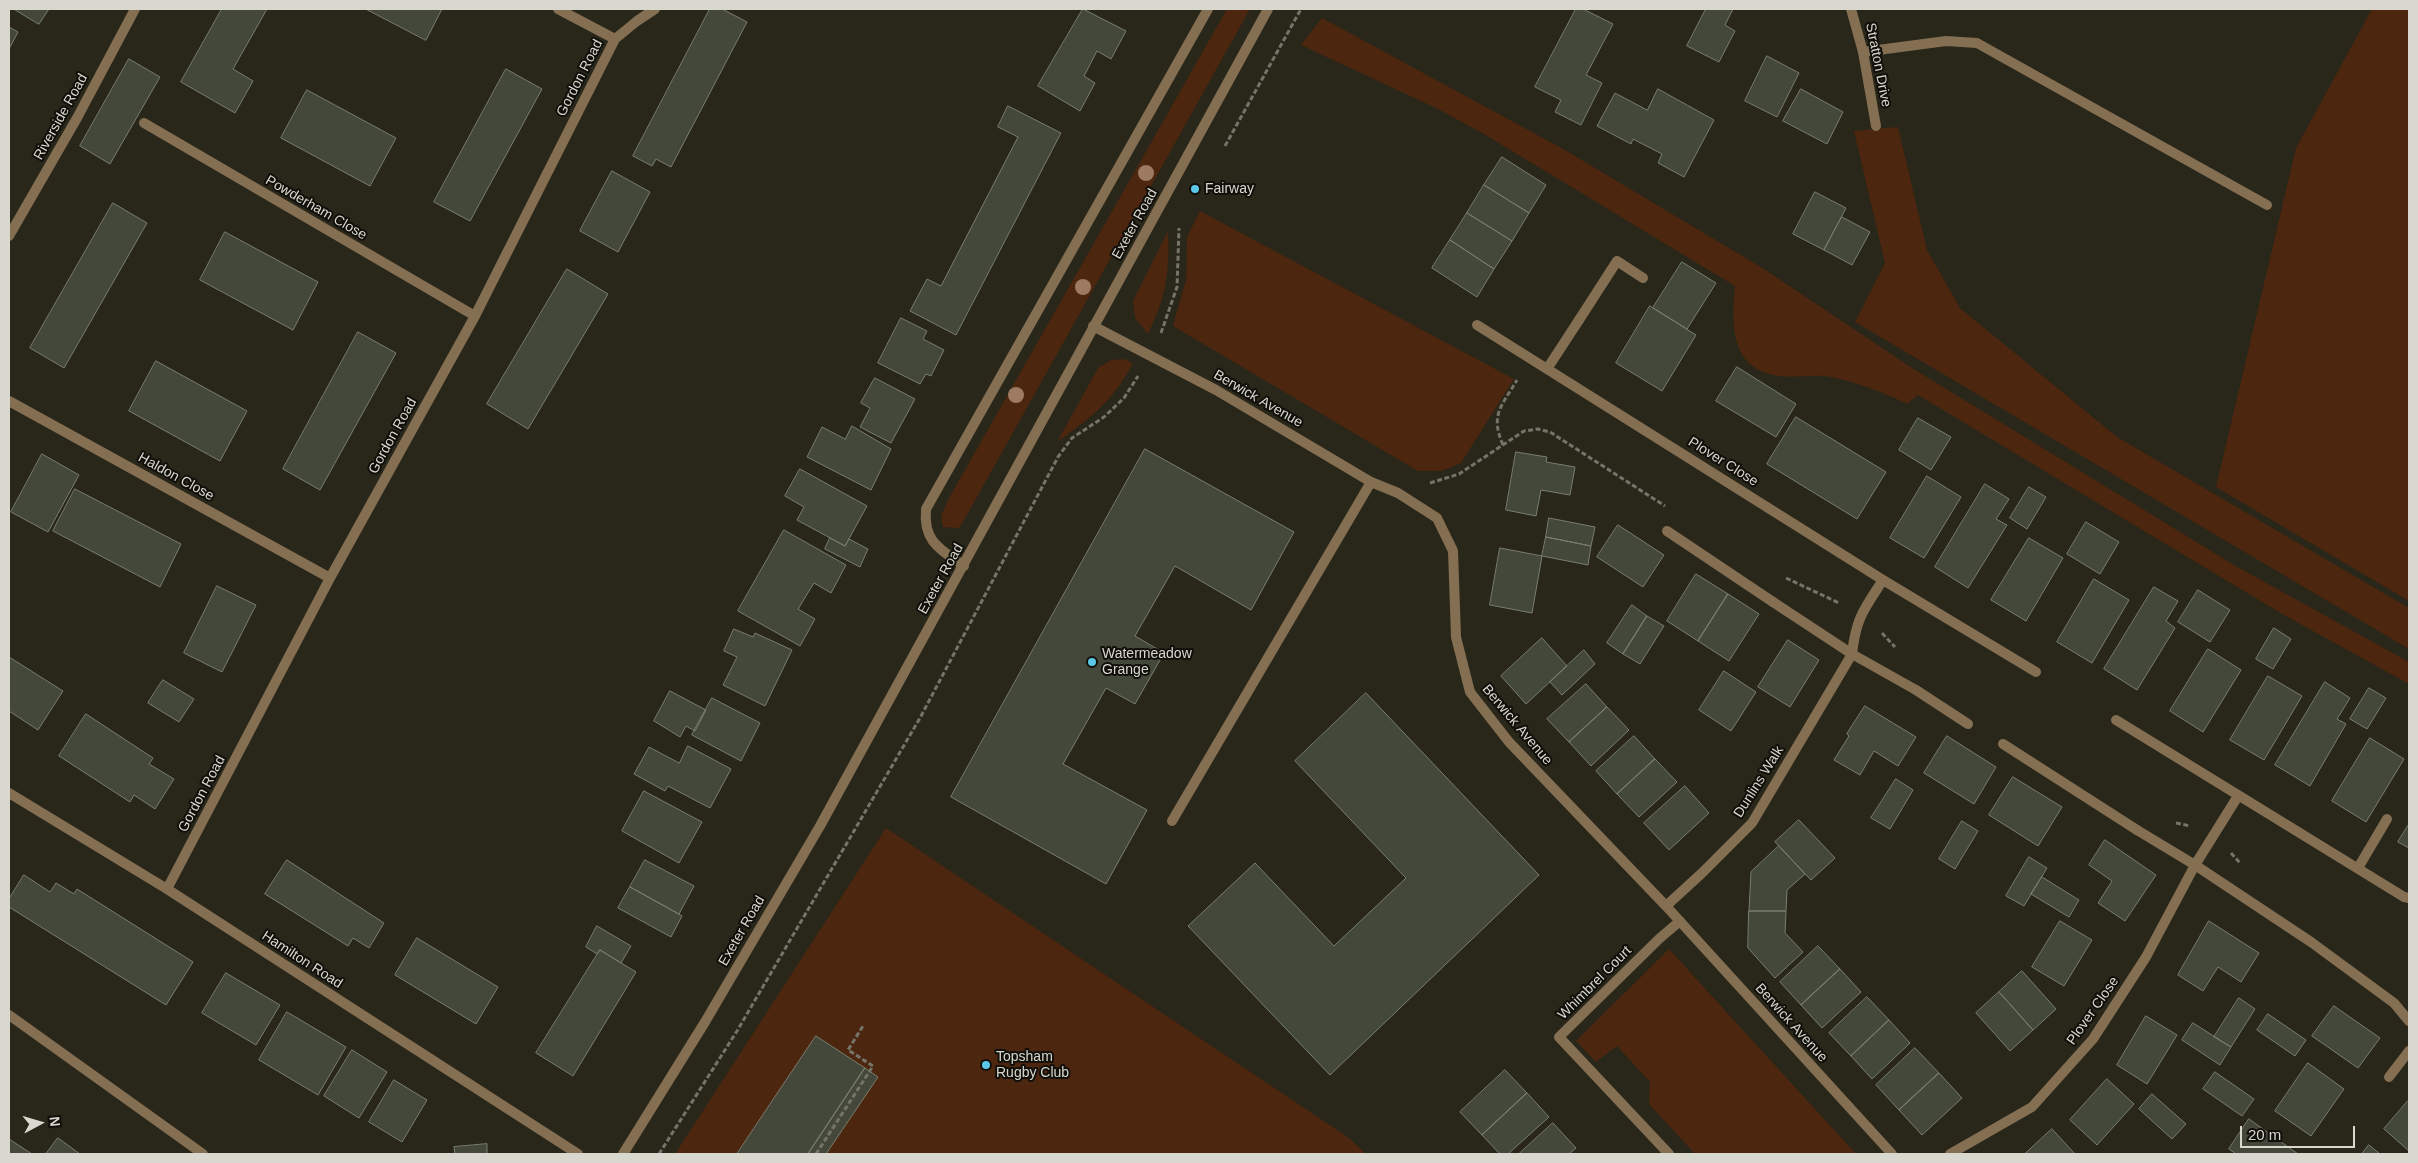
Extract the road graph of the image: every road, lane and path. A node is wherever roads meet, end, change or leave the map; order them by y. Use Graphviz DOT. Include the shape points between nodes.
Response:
graph roads {
  1 [pos="135,9"];
  2 [pos="558,9"];
  3 [pos="655,9"];
  4 [pos="1208,9"];
  5 [pos="1268,9"];
  6 [pos="1301,9"];
  7 [pos="1851,9"];
  8 [pos="615,39"];
  9 [pos="1863,52"];
  10 [pos="144,124"];
  11 [pos="1876,126"];
  12 [pos="1221,152"];
  13 [pos="2267,205"];
  14 [pos="1184,219"];
  15 [pos="9,236"];
  16 [pos="1644,278"];
  17 [pos="475,316"];
  18 [pos="1093,326"];
  19 [pos="1477,326"];
  20 [pos="1150,354"];
  21 [pos="1531,359"];
  22 [pos="1547,369"];
  23 [pos="9,401"];
  24 [pos="1503,445"];
  25 [pos="1371,482"];
  26 [pos="1667,531"];
  27 [pos="964,566"];
  28 [pos="330,578"];
  29 [pos="1883,580"];
  30 [pos="1852,654"];
  31 [pos="2036,672"];
  32 [pos="2116,720"];
  33 [pos="1968,724"];
  34 [pos="2003,744"];
  35 [pos="9,793"];
  36 [pos="2238,796"];
  37 [pos="2387,819"];
  38 [pos="1172,821"];
  39 [pos="2195,865"];
  40 [pos="2358,868"];
  41 [pos="167,889"];
  42 [pos="2409,898"];
  43 [pos="1666,906"];
  44 [pos="1680,921"];
  45 [pos="9,1015"];
  46 [pos="2409,1022"];
  47 [pos="863,1026"];
  48 [pos="2409,1052"];
  49 [pos="2389,1077"];
  50 [pos="203,1154"];
  51 [pos="578,1154"];
  52 [pos="623,1154"];
  53 [pos="659,1154"];
  54 [pos="816,1154"];
  55 [pos="1669,1154"];
  56 [pos="1892,1154"];
  57 [pos="1950,1154"];
  1 -- 15 [label="street, Riverside Road"];
  2 -- 8 [label="street"];
  3 -- 8 [label="street, Gordon Road"];
  4 -- 27 [label="street" via="926,509 925,521 931,540"];
  5 -- 18 [label="street, Exeter Road"];
  6 -- 12 [label="path"];
  7 -- 9 [label="street, Stratton Drive"];
  8 -- 17 [label="street, Gordon Road"];
  9 -- 11 [label="street, Stratton Drive"];
  9 -- 13 [label="street" via="1946,41 1977,43"];
  10 -- 17 [label="street, Powderham Close"];
  14 -- 20 [label="path" via="1179,228 1177,287 1162,331"];
  16 -- 22 [label="street" via="1617,261"];
  17 -- 28 [label="street, Gordon Road"];
  18 -- 20 [label="street, Berwick Avenue"];
  18 -- 27 [label="street, Exeter Road"];
  19 -- 21 [label="street, Plover Close"];
  20 -- 25 [label="street, Berwick Avenue"];
  20 -- 53 [label="path" via="1124,398 1104,417 1072,438 1058,457 920,718 737,1031"];
  21 -- 22 [label="street, Plover Close"];
  21 -- 24 [label="path" via="1496,417 1497,432"];
  22 -- 29 [label="street, Plover Close"];
  23 -- 28 [label="street, Haldon Close"];
  25 -- 38 [label="street"];
  25 -- 43 [label="street, Berwick Avenue" via="1398,493 1437,518 1453,551 1456,637 1470,692 1509,742"];
  26 -- 30 [label="street"];
  27 -- 52 [label="street, Exeter Road" via="815,834"];
  28 -- 41 [label="street, Gordon Road"];
  29 -- 30 [label="street" via="1855,628"];
  29 -- 31 [label="street, Plover Close"];
  30 -- 33 [label="street"];
  30 -- 43 [label="street, Dunlins Walk" via="1752,823"];
  32 -- 36 [label="street"];
  34 -- 39 [label="street"];
  35 -- 41 [label="street, Hamilton Road"];
  36 -- 39 [label="street, Plover Close"];
  36 -- 40 [label="street"];
  37 -- 40 [label="street"];
  39 -- 46 [label="street" via="2312,942 2394,1003"];
  39 -- 57 [label="street, Plover Close" via="2146,958 2093,1039 2032,1107"];
  40 -- 42 [label="street"];
  41 -- 51 [label="street, Hamilton Road"];
  43 -- 44 [label="street, Berwick Avenue"];
  44 -- 55 [label="street, Whimbrel Court" via="1559,1037"];
  44 -- 56 [label="street, Berwick Avenue"];
  45 -- 50 [label="street"];
  47 -- 54 [label="path" via="848,1050 873,1066"];
  48 -- 49 [label="street"];
}
